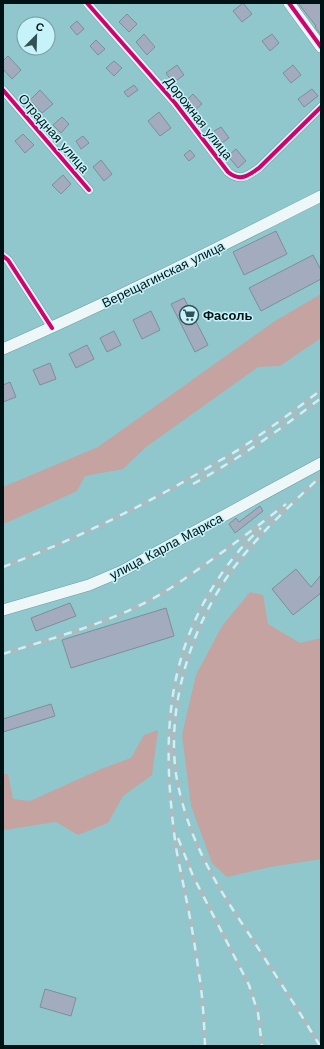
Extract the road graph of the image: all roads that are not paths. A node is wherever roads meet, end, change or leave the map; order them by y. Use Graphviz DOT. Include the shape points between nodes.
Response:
graph roads {
  1 [pos="88,3"];
  2 [pos="289,3"];
  3 [pos="321,47"];
  4 [pos="3,90"];
  5 [pos="321,107"];
  6 [pos="89,190"];
  7 [pos="321,196"];
  8 [pos="3,256"];
  9 [pos="52,328"];
  10 [pos="3,350"];
  11 [pos="321,463"];
  12 [pos="3,610"];
  1 -- 5 [label="street, Дорожная улица" via="175,102 233,176 245,177 259,168"];
  2 -- 3 [label="main road"];
  4 -- 6 [label="street, Отрадная улица"];
  7 -- 9 [label="main road, Верещагинская улица"];
  8 -- 9 [label="street"];
  9 -- 10 [label="main road, Верещагинская улица"];
  11 -- 12 [label="main road, улица Карла Маркса" via="134,566 89,585"];
}
